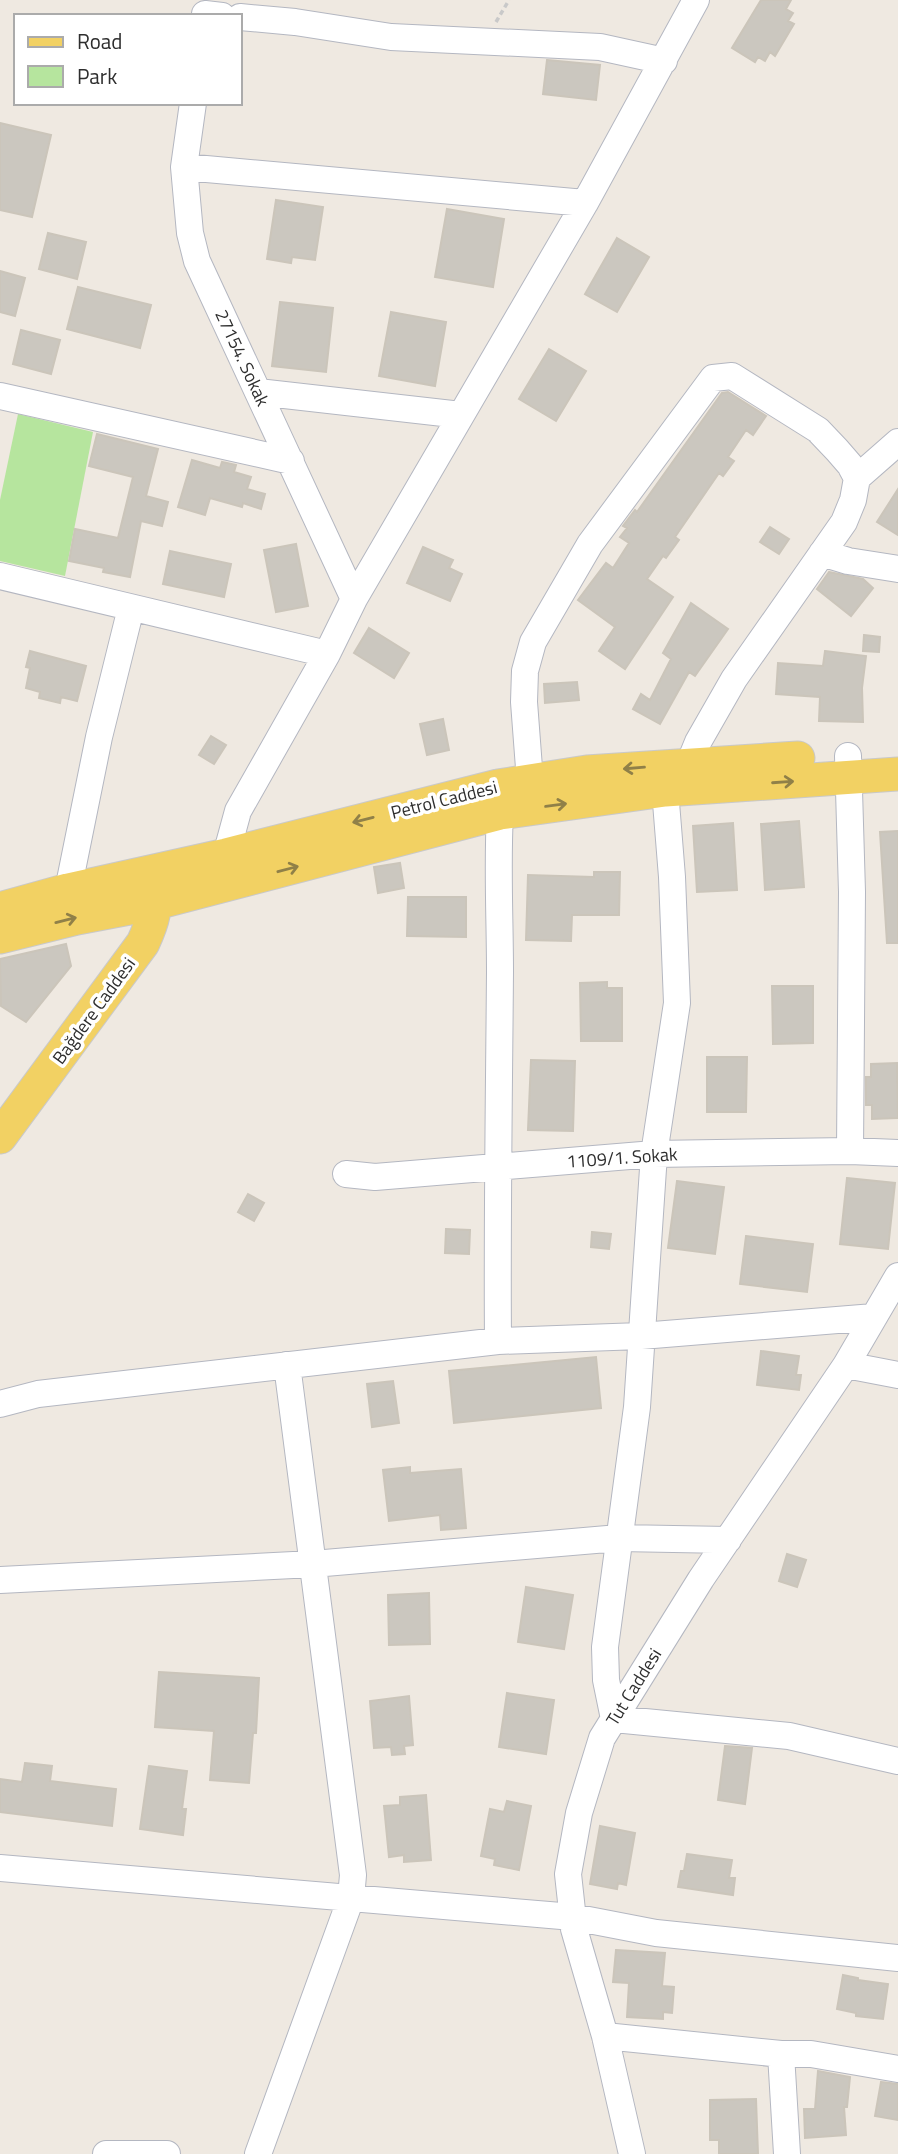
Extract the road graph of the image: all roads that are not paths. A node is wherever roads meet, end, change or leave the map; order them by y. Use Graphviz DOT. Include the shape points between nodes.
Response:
graph roads {
  1 [pos="696,0"];
  2 [pos="242,17"];
  3 [pos="664,61"];
  4 [pos="193,105"];
  5 [pos="184,167"];
  6 [pos="585,203"];
  7 [pos="258,392"];
  8 [pos="2,404"];
  9 [pos="461,415"];
  10 [pos="898,442"];
  11 [pos="291,461"];
  12 [pos="857,478"];
  13 [pos="822,552"];
  14 [pos="898,569"];
  15 [pos="0,576"];
  16 [pos="354,599"];
  17 [pos="131,608"];
  18 [pos="327,654"];
  19 [pos="898,752"];
  20 [pos="689,764"];
  21 [pos="848,766"];
  22 [pos="898,774"];
  23 [pos="530,781"];
  24 [pos="665,790"];
  25 [pos="500,813"];
  26 [pos="228,869"];
  27 [pos="153,888"];
  28 [pos="68,890"];
  29 [pos="0,909"];
  30 [pos="0,937"];
  31 [pos="0,1137"];
  32 [pos="850,1152"];
  33 [pos="898,1153"];
  34 [pos="654,1154"];
  35 [pos="496,1167"];
  36 [pos="346,1174"];
  37 [pos="898,1276"];
  38 [pos="874,1317"];
  39 [pos="641,1336"];
  40 [pos="498,1340"];
  41 [pos="287,1365"];
  42 [pos="846,1365"];
  43 [pos="898,1375"];
  44 [pos="0,1405"];
  45 [pos="619,1538"];
  46 [pos="728,1540"];
  47 [pos="313,1564"];
  48 [pos="0,1580"];
  49 [pos="614,1719"];
  50 [pos="898,1761"];
  51 [pos="0,1868"];
  52 [pos="351,1898"];
  53 [pos="573,1917"];
  54 [pos="898,1958"];
  55 [pos="605,2036"];
  56 [pos="782,2054"];
  57 [pos="898,2069"];
  58 [pos="113,2154"];
  59 [pos="167,2154"];
  60 [pos="258,2154"];
  61 [pos="632,2154"];
  62 [pos="787,2154"];
  1 -- 3 [label="street"];
  2 -- 3 [label="street" via="391,37 600,47"];
  3 -- 6 [label="street"];
  4 -- 5 [label="street, 27154. Sokak"];
  5 -- 6 [label="street"];
  5 -- 7 [label="street, 27154. Sokak" via="197,261"];
  6 -- 9 [label="street"];
  7 -- 9 [label="street"];
  7 -- 11 [label="street, 27154. Sokak"];
  8 -- 11 [label="street"];
  9 -- 16 [label="street"];
  10 -- 12 [label="street"];
  11 -- 16 [label="street, 27154. Sokak"];
  12 -- 13 [label="street" via="844,522"];
  12 -- 23 [label="street" via="818,430 732,376 713,378 590,544 533,642 524,702"];
  13 -- 14 [label="street"];
  13 -- 20 [label="street" via="734,679"];
  15 -- 17 [label="street"];
  16 -- 18 [label="street"];
  17 -- 18 [label="street"];
  17 -- 28 [label="street"];
  18 -- 26 [label="street" via="238,811"];
  19 -- 21 [label="main road, Petrol Caddesi"];
  20 -- 21 [label="main road, Petrol Caddesi"];
  20 -- 23 [label="main road, Petrol Caddesi, one-way"];
  21 -- 22 [label="main road"];
  24 -- 21 [label="main road, one-way"];
  21 -- 32 [label="street"];
  23 -- 26 [label="main road, Petrol Caddesi, one-way" via="498,786"];
  25 -- 24 [label="main road, one-way"];
  24 -- 34 [label="street" via="677,1003"];
  26 -- 25 [label="main road, one-way"];
  25 -- 35 [label="street"];
  26 -- 27 [label="main road, Petrol Caddesi"];
  27 -- 28 [label="main road, Petrol Caddesi"];
  30 -- 27 [label="main road, one-way" via="77,918"];
  27 -- 31 [label="main road, Bağdere Caddesi" via="152,923 144,943"];
  28 -- 29 [label="main road, Petrol Caddesi"];
  32 -- 33 [label="street, 1109/1. Sokak"];
  32 -- 34 [label="street, 1109/1. Sokak"];
  34 -- 35 [label="street, 1109/1. Sokak"];
  34 -- 39 [label="street"];
  35 -- 36 [label="street, 1109/1. Sokak" via="375,1177"];
  35 -- 40 [label="street"];
  37 -- 38 [label="street, Tut Caddesi"];
  38 -- 39 [label="street"];
  38 -- 42 [label="street, Tut Caddesi"];
  39 -- 40 [label="street"];
  39 -- 45 [label="street" via="637,1408"];
  40 -- 41 [label="street"];
  41 -- 44 [label="street" via="38,1394"];
  41 -- 47 [label="street"];
  42 -- 43 [label="street"];
  42 -- 46 [label="street, Tut Caddesi"];
  45 -- 46 [label="street"];
  45 -- 47 [label="street"];
  45 -- 49 [label="street" via="605,1647"];
  46 -- 49 [label="street, Tut Caddesi"];
  47 -- 48 [label="street"];
  47 -- 52 [label="street" via="353,1875"];
  49 -- 50 [label="street" via="789,1736"];
  49 -- 53 [label="street, Tut Caddesi" via="603,1738 579,1813 568,1874"];
  51 -- 52 [label="street"];
  52 -- 53 [label="street"];
  52 -- 60 [label="street"];
  53 -- 54 [label="street" via="656,1934"];
  53 -- 55 [label="street, Tut Caddesi"];
  55 -- 56 [label="street"];
  55 -- 61 [label="street, Tut Caddesi"];
  56 -- 57 [label="street" via="811,2054"];
  56 -- 62 [label="street"];
  58 -- 59 [label="street"];
}
